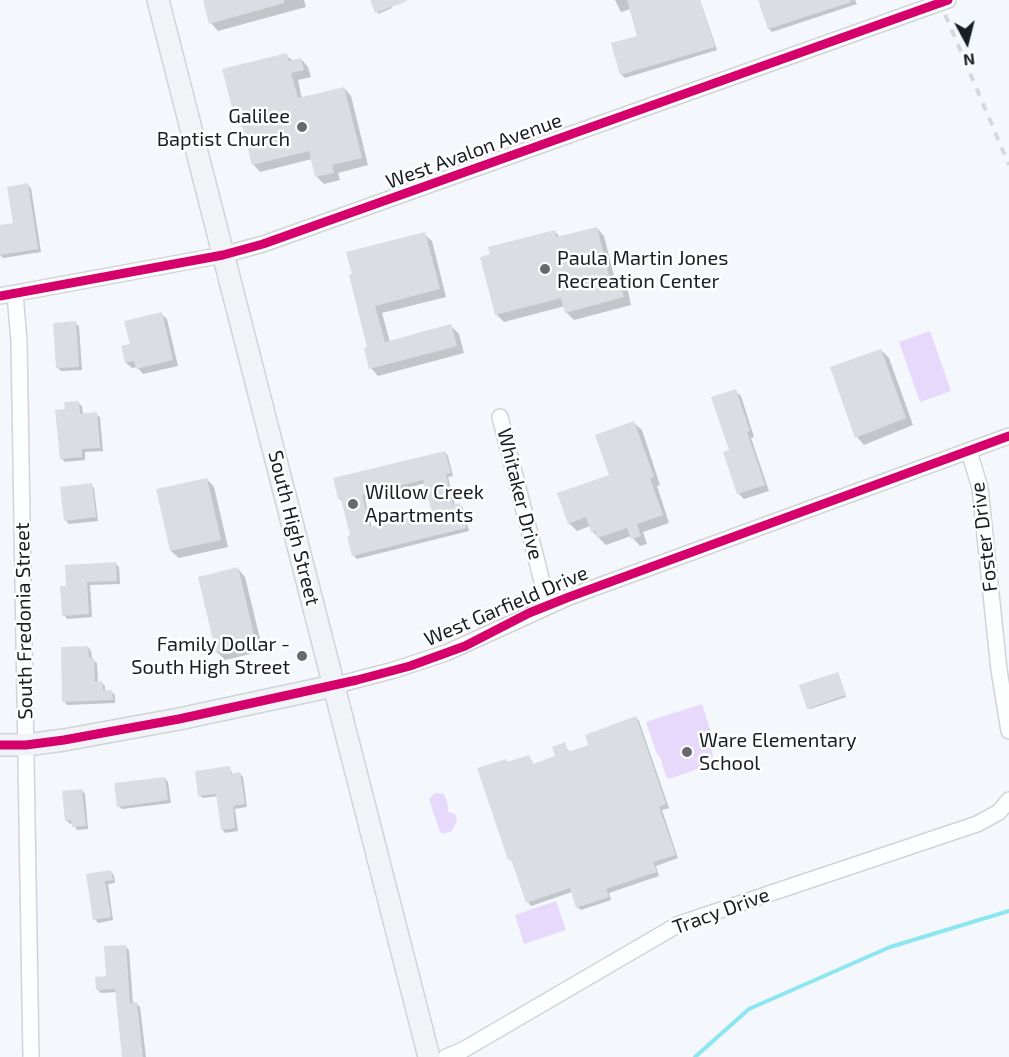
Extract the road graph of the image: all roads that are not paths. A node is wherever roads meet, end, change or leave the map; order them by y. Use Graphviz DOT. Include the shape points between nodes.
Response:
graph roads {
  1 [pos="158,0"];
  2 [pos="948,0"];
  3 [pos="223,255"];
  4 [pos="8,295"];
  5 [pos="500,417"];
  6 [pos="1009,436"];
  7 [pos="969,451"];
  8 [pos="548,605"];
  9 [pos="333,686"];
  10 [pos="1009,731"];
  11 [pos="0,745"];
  12 [pos="26,745"];
  13 [pos="1009,800"];
  14 [pos="31,1057"];
  15 [pos="429,1057"];
  16 [pos="446,1057"];
  1 -- 3 [label="main road, South High Street"];
  2 -- 3 [label="street, West Avalon Avenue" via="277,240"];
  3 -- 4 [label="street, West Avalon Avenue"];
  3 -- 9 [label="main road, South High Street"];
  4 -- 12 [label="street, South Fredonia Street" via="19,341"];
  5 -- 8 [label="street, Whitaker Drive"];
  6 -- 7 [label="street, West Garfield Drive"];
  7 -- 8 [label="street, West Garfield Drive"];
  7 -- 10 [label="street, Foster Drive" via="980,488"];
  8 -- 9 [label="street, West Garfield Drive" via="465,646"];
  9 -- 12 [label="main road, West Garfield Drive" via="178,719"];
  9 -- 15 [label="main road, South High Street"];
  11 -- 12 [label="main road, West Garfield Drive"];
  12 -- 14 [label="street, South Fredonia Street"];
  13 -- 16 [label="street, Tracy Drive" via="999,812 977,824 679,924 482,1040"];
}
